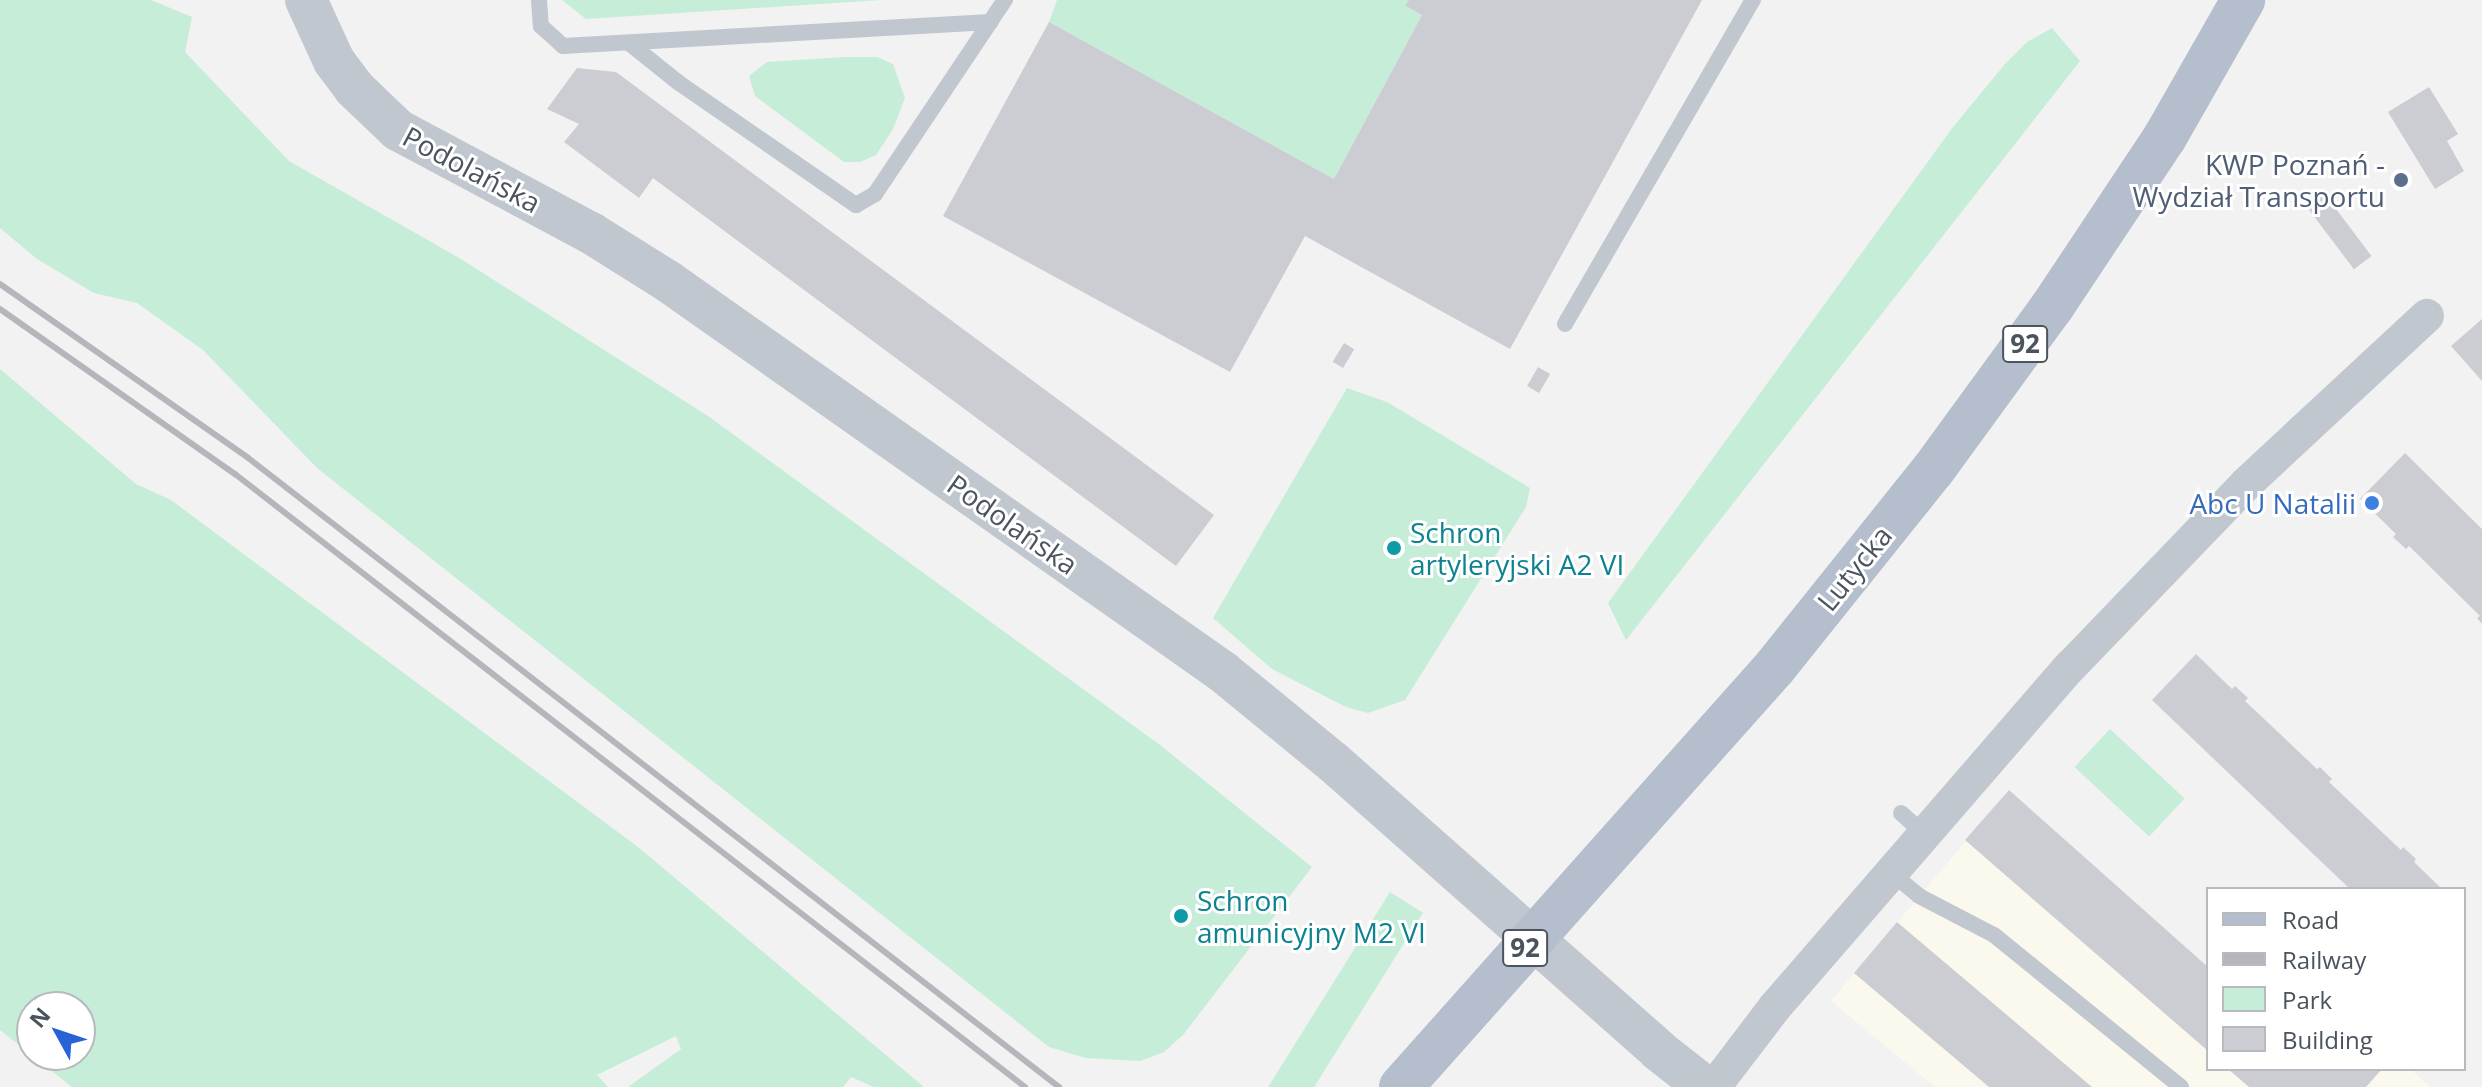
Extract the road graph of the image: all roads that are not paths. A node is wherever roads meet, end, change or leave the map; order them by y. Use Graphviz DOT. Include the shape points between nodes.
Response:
graph roads {
  1 [pos="306,0"];
  2 [pos="539,0"];
  3 [pos="1005,0"];
  4 [pos="1753,0"];
  5 [pos="2243,0"];
  6 [pos="990,22"];
  7 [pos="629,43"];
  8 [pos="2427,316"];
  9 [pos="1565,324"];
  10 [pos="1891,873"];
  11 [pos="1401,1087"];
  12 [pos="1705,1087"];
  13 [pos="1714,1087"];
  14 [pos="2181,1087"];
  1 -- 12 [label="street, Podolańska" via="334,61 388,122 424,147 591,233 659,275 1223,672"];
  2 -- 7 [label="lane" via="541,26 563,46"];
  3 -- 6 [label="lane"];
  4 -- 9 [label="lane"];
  5 -- 11 [label="main road, Lutycka / 92" via="2165,137 2052,307 1933,470 1775,667"];
  6 -- 7 [label="lane"];
  6 -- 7 [label="lane" via="875,194 856,205"];
  8 -- 10 [label="street" via="2216,515 1912,823"];
  10 -- 13 [label="street"];
  10 -- 14 [label="lane" via="1919,896 1994,935"];
}
